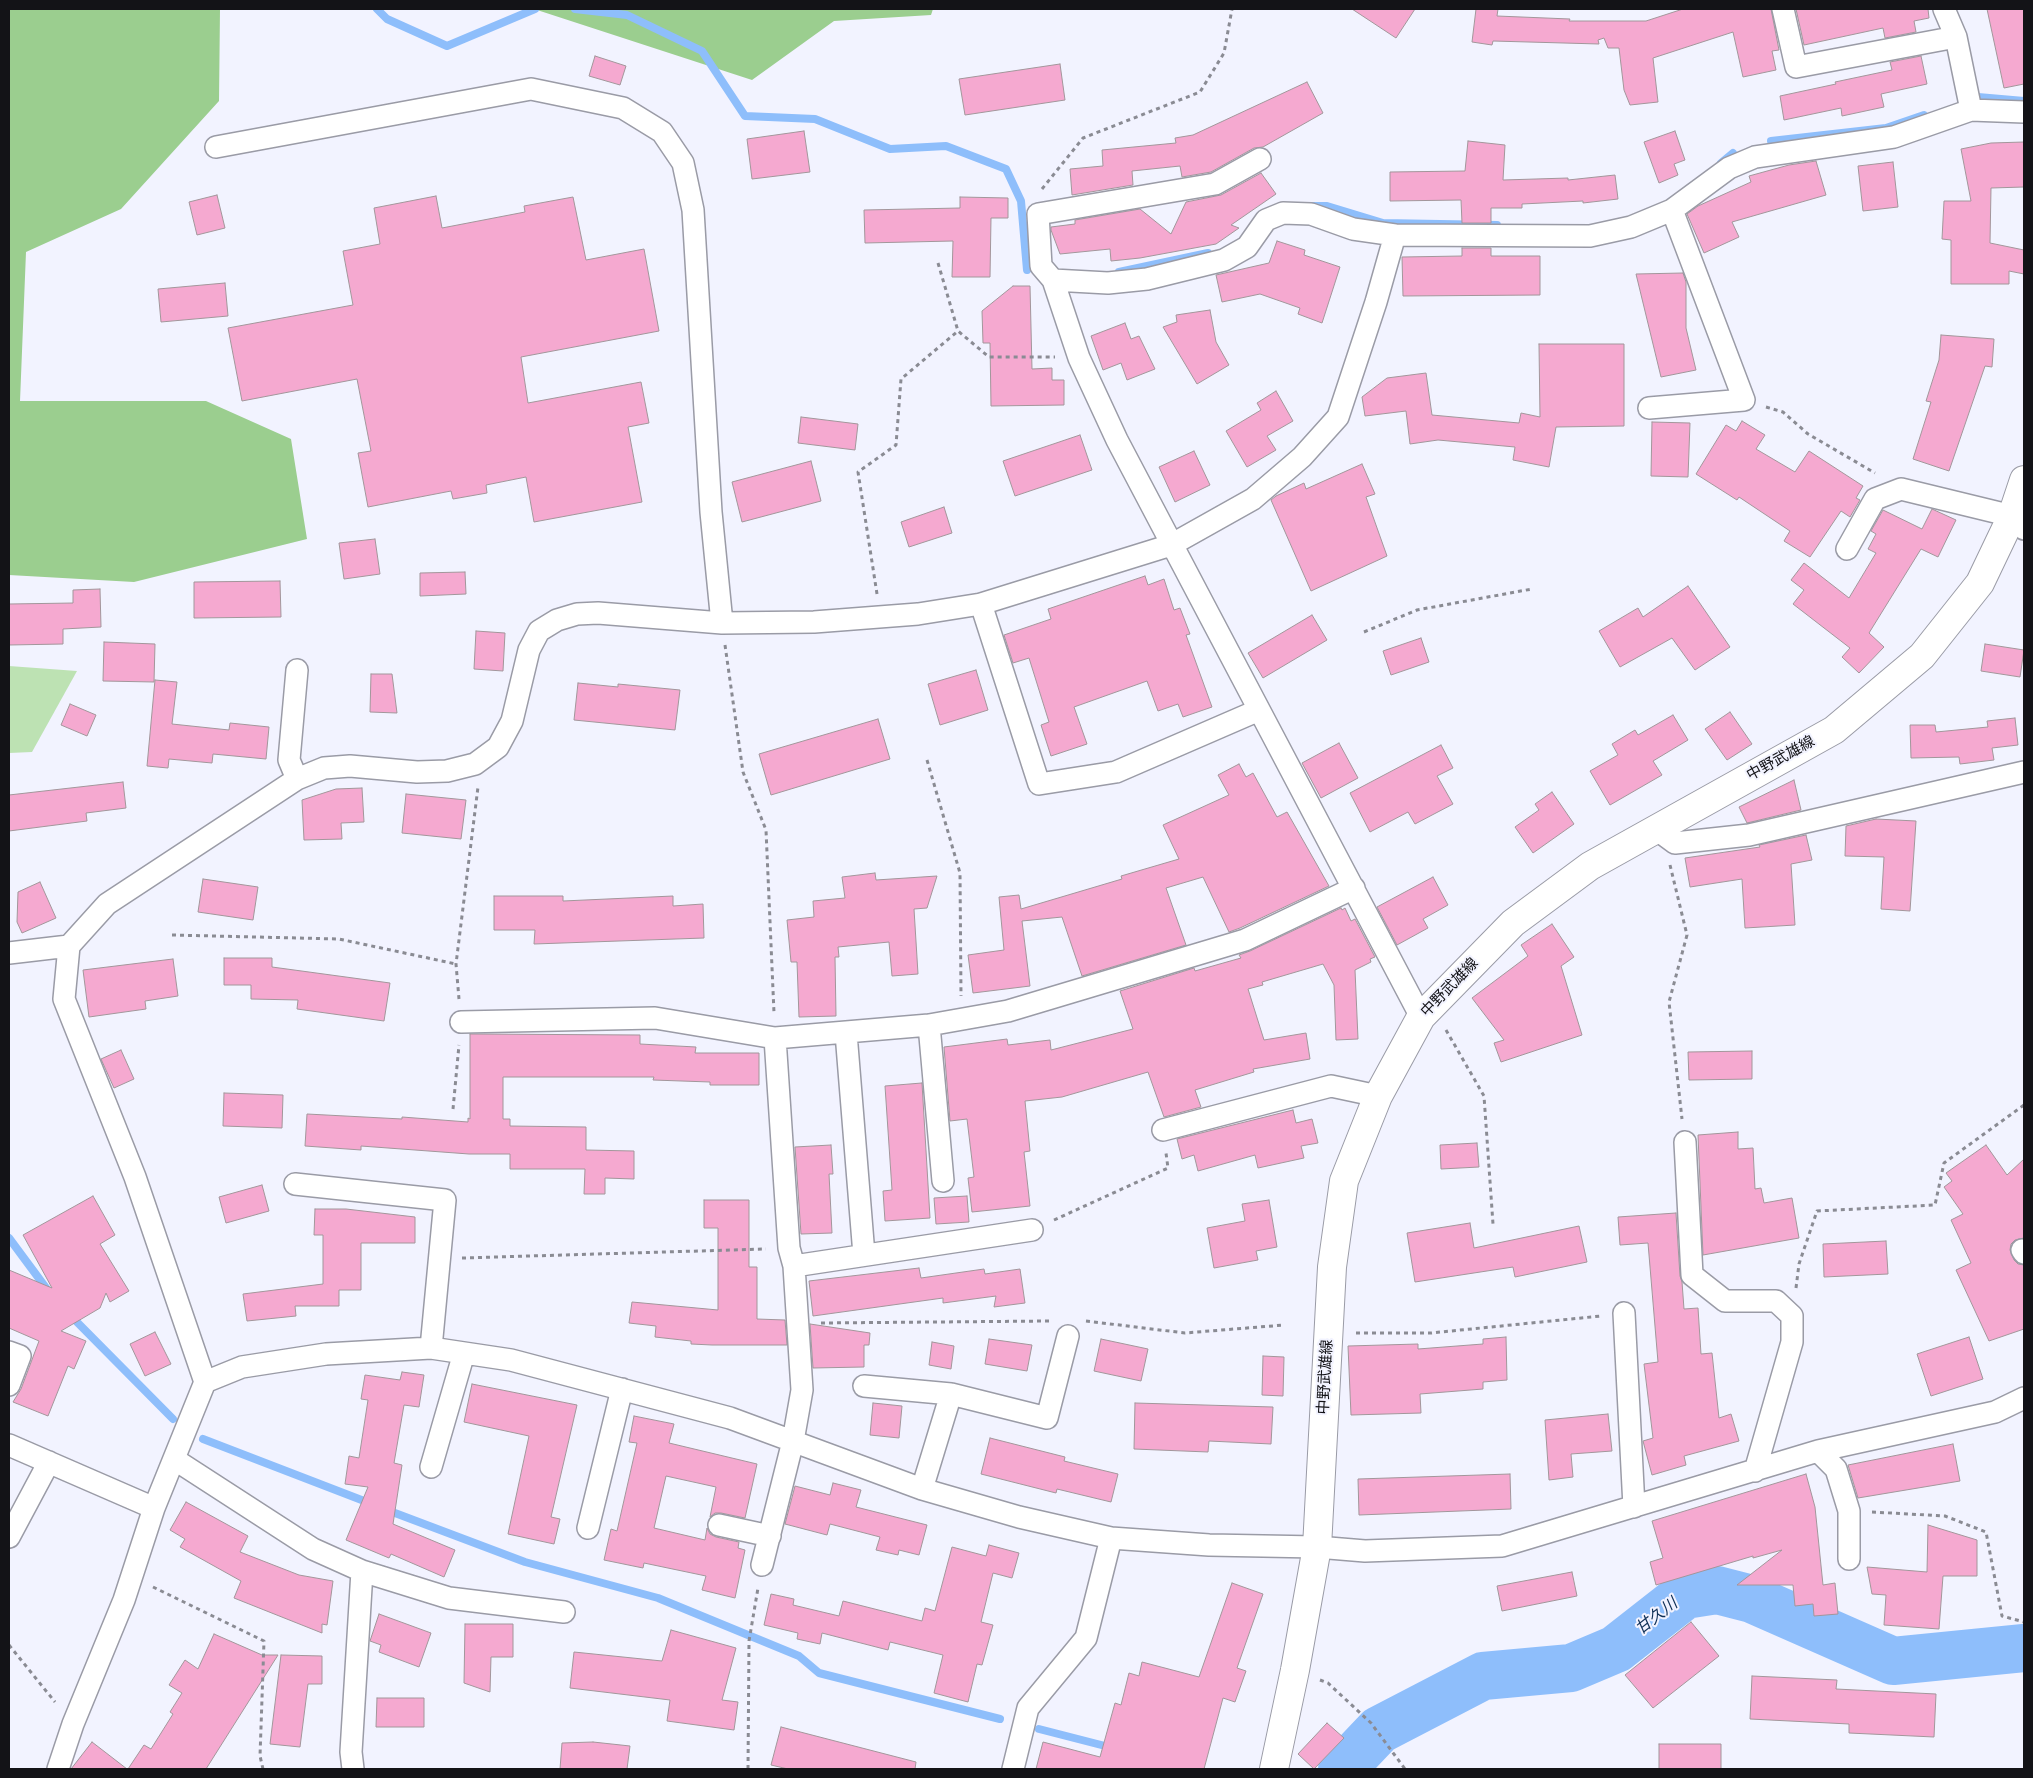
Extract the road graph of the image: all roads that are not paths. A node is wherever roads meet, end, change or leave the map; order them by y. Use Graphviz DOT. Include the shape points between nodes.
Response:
graph roads {
  1 [pos="1783,9"];
  2 [pos="1944,9"];
  3 [pos="1956,37"];
  4 [pos="1971,110"];
  5 [pos="2024,112"];
  6 [pos="216,147"];
  7 [pos="1260,159"];
  8 [pos="1672,210"];
  9 [pos="1395,235"];
  10 [pos="1053,280"];
  11 [pos="1648,408"];
  12 [pos="2024,480"];
  13 [pos="2018,522"];
  14 [pos="1171,545"];
  15 [pos="1848,549"];
  16 [pos="981,604"];
  17 [pos="722,623"];
  18 [pos="296,670"];
  19 [pos="1259,710"];
  20 [pos="2024,772"];
  21 [pos="297,779"];
  22 [pos="1665,836"];
  23 [pos="1354,888"];
  24 [pos="69,946"];
  25 [pos="9,953"];
  26 [pos="1421,1017"];
  27 [pos="461,1022"];
  28 [pos="929,1024"];
  29 [pos="846,1033"];
  30 [pos="774,1038"];
  31 [pos="1378,1096"];
  32 [pos="1163,1130"];
  33 [pos="1685,1142"];
  34 [pos="943,1181"];
  35 [pos="296,1184"];
  36 [pos="1032,1230"];
  37 [pos="864,1255"];
  38 [pos="792,1257"];
  39 [pos="1624,1314"];
  40 [pos="1061,1329"];
  41 [pos="431,1348"];
  42 [pos="9,1352"];
  43 [pos="464,1353"];
  44 [pos="204,1382"];
  45 [pos="9,1385"];
  46 [pos="864,1386"];
  47 [pos="622,1389"];
  48 [pos="952,1394"];
  49 [pos="2024,1398"];
  50 [pos="793,1441"];
  51 [pos="9,1445"];
  52 [pos="1818,1451"];
  53 [pos="174,1459"];
  54 [pos="49,1462"];
  55 [pos="431,1467"];
  56 [pos="1755,1471"];
  57 [pos="922,1488"];
  58 [pos="1634,1507"];
  59 [pos="154,1508"];
  60 [pos="719,1525"];
  61 [pos="588,1528"];
  62 [pos="770,1536"];
  63 [pos="9,1537"];
  64 [pos="1111,1538"];
  65 [pos="1317,1547"];
  66 [pos="1849,1559"];
  67 [pos="762,1565"];
  68 [pos="362,1571"];
  69 [pos="564,1612"];
  70 [pos="58,1769"];
  71 [pos="353,1769"];
  72 [pos="1013,1769"];
  73 [pos="1274,1769"];
  1 -- 3 [label="street" via="1796,67"];
  2 -- 3 [label="street"];
  3 -- 4 [label="street"];
  4 -- 5 [label="street"];
  4 -- 8 [label="street" via="1894,137 1756,157 1729,168"];
  6 -- 17 [label="street" via="531,89 623,108 662,132 683,163 693,210 711,512"];
  7 -- 10 [label="street" via="1215,184 1038,214 1040,266"];
  8 -- 9 [label="street" via="1631,227 1590,236"];
  8 -- 11 [label="street" via="1744,400"];
  9 -- 10 [label="street" via="1353,229 1311,214 1283,213 1266,220 1246,247 1224,260 1148,279 1108,283"];
  9 -- 14 [label="street" via="1338,416 1302,457 1252,498"];
  10 -- 14 [label="street" via="1079,358"];
  12 -- 13 [label="main road, 中野武雄線"];
  13 -- 15 [label="street" via="1902,489 1875,499"];
  13 -- 22 [label="main road, 中野武雄線" via="1980,583 1922,656 1834,730"];
  14 -- 16 [label="street"];
  14 -- 19 [label="street"];
  16 -- 17 [label="street" via="918,614 814,622"];
  16 -- 19 [label="street" via="1039,784 1116,772"];
  17 -- 21 [label="street" via="598,613 557,620 539,632 529,650 512,721 498,747 475,764 448,771 417,772 350,766 324,768"];
  18 -- 21 [label="street" via="289,760"];
  19 -- 23 [label="street"];
  20 -- 22 [label="street" via="1749,835"];
  21 -- 24 [label="street" via="107,904"];
  22 -- 26 [label="main road, 中野武雄線" via="1590,866 1513,923"];
  23 -- 26 [label="street"];
  23 -- 28 [label="street" via="1245,940 1008,1011"];
  24 -- 25 [label="street"];
  24 -- 44 [label="street" via="64,999 134,1177"];
  26 -- 31 [label="main road, 中野武雄線"];
  27 -- 30 [label="street" via="655,1018"];
  28 -- 29 [label="street"];
  28 -- 34 [label="street"];
  29 -- 30 [label="street"];
  29 -- 37 [label="street"];
  30 -- 38 [label="street"];
  31 -- 32 [label="street" via="1331,1086"];
  31 -- 65 [label="main road, 中野武雄線" via="1344,1181 1333,1257"];
  33 -- 56 [label="street" via="1692,1275 1724,1301 1776,1301 1792,1316 1792,1342"];
  35 -- 41 [label="street" via="445,1200"];
  36 -- 37 [label="street"];
  37 -- 38 [label="street"];
  38 -- 50 [label="street" via="802,1390"];
  39 -- 58 [label="street"];
  40 -- 48 [label="street" via="1047,1418"];
  41 -- 43 [label="street"];
  41 -- 44 [label="street" via="326,1354 242,1367"];
  42 -- 45 [label="street" via="20,1356"];
  43 -- 47 [label="street" via="511,1360"];
  43 -- 55 [label="street"];
  44 -- 53 [label="street"];
  46 -- 48 [label="street"];
  47 -- 50 [label="street" via="730,1418"];
  47 -- 61 [label="street"];
  48 -- 57 [label="street"];
  49 -- 52 [label="street" via="1995,1412"];
  50 -- 57 [label="street"];
  50 -- 62 [label="street"];
  51 -- 54 [label="street"];
  52 -- 56 [label="street"];
  52 -- 66 [label="street" via="1836,1469 1849,1511"];
  53 -- 59 [label="street"];
  53 -- 68 [label="street" via="313,1549"];
  54 -- 59 [label="street"];
  54 -- 63 [label="street"];
  56 -- 58 [label="street"];
  57 -- 64 [label="street" via="1018,1517"];
  58 -- 65 [label="street" via="1502,1546 1365,1551"];
  59 -- 70 [label="street" via="124,1600"];
  60 -- 62 [label="street"];
  62 -- 67 [label="street"];
  64 -- 65 [label="street" via="1208,1545"];
  64 -- 72 [label="street" via="1086,1638 1028,1708"];
  65 -- 73 [label="main road, 中野武雄線"];
  68 -- 69 [label="street" via="448,1598"];
  68 -- 71 [label="street" via="351,1752"];
}
